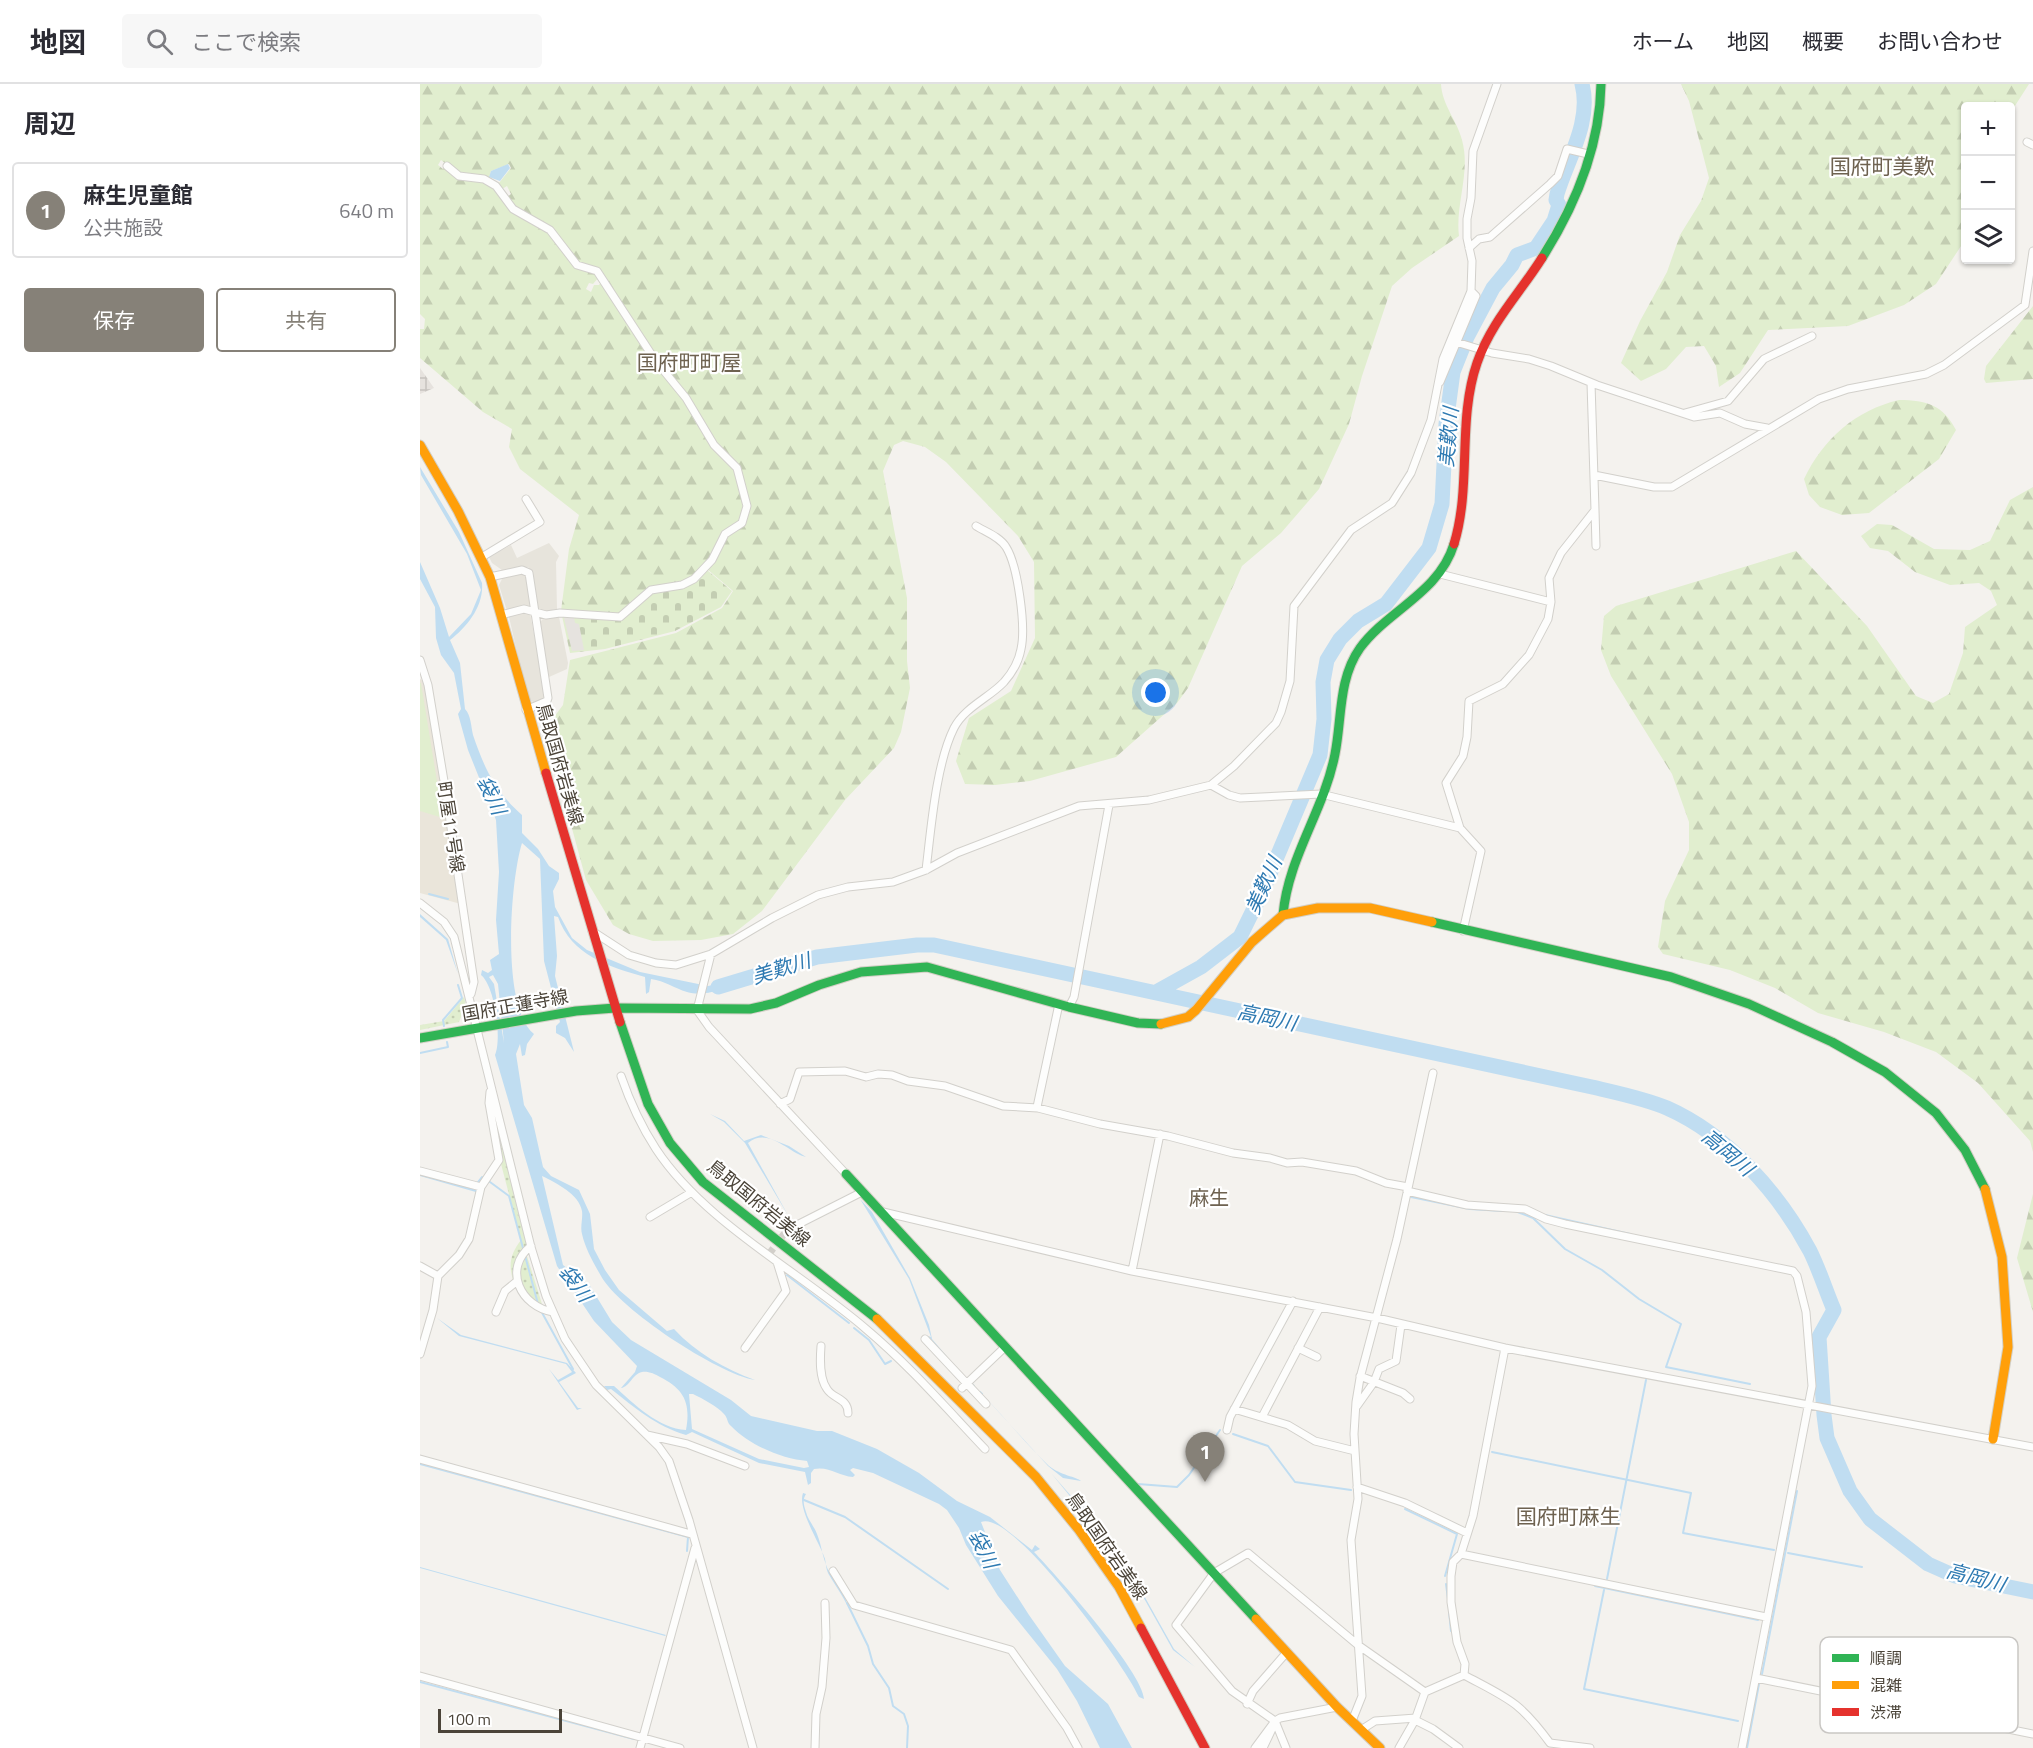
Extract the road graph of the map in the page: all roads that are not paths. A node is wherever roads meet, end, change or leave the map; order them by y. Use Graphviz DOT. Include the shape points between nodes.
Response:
graph roads {
  1 [pos="1497,84"];
  2 [pos="1602,84"];
  3 [pos="1585,154"];
  4 [pos="447,166"];
  5 [pos="1469,248"];
  6 [pos="2033,251"];
  7 [pos="1471,291"];
  8 [pos="1812,336"];
  9 [pos="1457,343"];
  10 [pos="1478,349"];
  11 [pos="1591,382"];
  12 [pos="1436,389"];
  13 [pos="1683,414"];
  14 [pos="1767,428"];
  15 [pos="420,445"];
  16 [pos="1594,475"];
  17 [pos="526,499"];
  18 [pos="1595,510"];
  19 [pos="976,526"];
  20 [pos="1596,546"];
  21 [pos="482,557"];
  22 [pos="1440,574"];
  23 [pos="490,577"];
  24 [pos="1551,602"];
  25 [pos="535,612"];
  26 [pos="501,615"];
  27 [pos="420,660"];
  28 [pos="526,710"];
  29 [pos="1211,785"];
  30 [pos="1321,794"];
  31 [pos="1109,805"];
  32 [pos="1460,828"];
  33 [pos="926,870"];
  34 [pos="420,903"];
  35 [pos="1283,915"];
  36 [pos="592,931"];
  37 [pos="1463,932"];
  38 [pos="711,954"];
  39 [pos="470,995"];
  40 [pos="1064,1006"];
  41 [pos="615,1008"];
  42 [pos="697,1010"];
  43 [pos="478,1027"];
  44 [pos="420,1038"];
  45 [pos="1432,1072"];
  46 [pos="621,1076"];
  47 [pos="490,1087"];
  48 [pos="780,1104"];
  49 [pos="1037,1107"];
  50 [pos="1160,1134"];
  51 [pos="420,1171"];
  52 [pos="846,1174"];
  53 [pos="481,1187"];
  54 [pos="1407,1189"];
  55 [pos="692,1192"];
  56 [pos="862,1192"];
  57 [pos="883,1212"];
  58 [pos="650,1217"];
  59 [pos="787,1230"];
  60 [pos="531,1246"];
  61 [pos="776,1259"];
  62 [pos="420,1266"];
  63 [pos="1132,1271"];
  64 [pos="438,1276"];
  65 [pos="516,1282"];
  66 [pos="1293,1301"];
  67 [pos="1320,1306"];
  68 [pos="496,1312"];
  69 [pos="553,1312"];
  70 [pos="1377,1318"];
  71 [pos="1401,1325"];
  72 [pos="925,1339"];
  73 [pos="821,1346"];
  74 [pos="1005,1347"];
  75 [pos="745,1348"];
  76 [pos="1298,1348"];
  77 [pos="1505,1348"];
  78 [pos="420,1354"];
  79 [pos="1317,1357"];
  80 [pos="1360,1376"];
  81 [pos="1374,1382"];
  82 [pos="964,1386"];
  83 [pos="1410,1399"];
  84 [pos="986,1404"];
  85 [pos="1812,1404"];
  86 [pos="1356,1408"];
  87 [pos="1234,1409"];
  88 [pos="848,1413"];
  89 [pos="1262,1417"];
  90 [pos="1227,1430"];
  91 [pos="645,1435"];
  92 [pos="1993,1439"];
  93 [pos="2033,1447"];
  94 [pos="985,1449"];
  95 [pos="1354,1451"];
  96 [pos="420,1459"];
  97 [pos="745,1466"];
  98 [pos="1357,1487"];
  99 [pos="1467,1533"];
  100 [pos="691,1534"];
  101 [pos="695,1546"];
  102 [pos="1461,1554"];
  103 [pos="833,1571"];
  104 [pos="1214,1573"];
  105 [pos="825,1604"];
  106 [pos="1766,1617"];
  107 [pos="1358,1645"];
  108 [pos="1287,1652"];
  109 [pos="1464,1675"];
  110 [pos="420,1676"];
  111 [pos="1756,1678"];
  112 [pos="1820,1691"];
  113 [pos="1425,1692"];
  114 [pos="1247,1704"];
  115 [pos="1338,1707"];
  116 [pos="1415,1719"];
  117 [pos="1275,1721"];
  118 [pos="1352,1721"];
  119 [pos="1361,1730"];
  120 [pos="2018,1731"];
  121 [pos="2033,1734"];
  122 [pos="643,1737"];
  123 [pos="640,1748"];
  124 [pos="680,1748"];
  125 [pos="753,1748"];
  126 [pos="815,1748"];
  127 [pos="1077,1748"];
  128 [pos="1205,1748"];
  129 [pos="1255,1748"];
  130 [pos="1263,1748"];
  131 [pos="1286,1748"];
  132 [pos="1380,1748"];
  133 [pos="1399,1748"];
  134 [pos="1459,1748"];
  135 [pos="1590,1748"];
  136 [pos="1742,1748"];
  1 -- 5 [label="street" via="1473,151 1467,219"];
  2 -- 3 [label="street" via="1602,108"];
  3 -- 5 [label="street" via="1567,149 1558,176 1490,237 1479,239"];
  3 -- 10 [label="street" via="1570,205 1548,250"];
  4 -- 25 [label="street" via="459,176 484,179 496,186 513,209 550,230 577,265 597,271 655,360 687,398 714,445 737,468 747,506 742,523 725,534 703,572 682,585 651,591 620,617"];
  5 -- 7 [label="street"];
  6 -- 14 [label="street" via="2025,305 1944,365 1926,374 1833,393"];
  7 -- 9 [label="street" via="1476,296"];
  7 -- 12 [label="street" via="1448,342"];
  8 -- 13 [label="street" via="1764,359 1728,401"];
  9 -- 10 [label="street"];
  9 -- 12 [label="street"];
  10 -- 11 [label="street" via="1529,359"];
  10 -- 22 [label="street" via="1468,402 1459,532"];
  11 -- 13 [label="street"];
  11 -- 16 [label="street"];
  12 -- 29 [label="street" via="1431,420 1411,473 1392,503 1351,530 1294,606 1290,681 1276,723"];
  13 -- 14 [label="street" via="1694,417 1720,413"];
  14 -- 16 [label="street" via="1672,487"];
  15 -- 21 [label="street, 鳥取国府岩美線"];
  16 -- 18 [label="street"];
  17 -- 21 [label="street" via="540,522"];
  18 -- 20 [label="street"];
  18 -- 24 [label="street" via="1561,553 1549,578"];
  19 -- 33 [label="street" via="1005,545 1012,561 1021,649 1004,682 968,712 949,741"];
  21 -- 23 [label="street, 鳥取国府岩美線"];
  22 -- 24 [label="street"];
  22 -- 30 [label="street" via="1360,648 1350,667 1332,767"];
  23 -- 25 [label="street" via="527,571"];
  23 -- 26 [label="street, 鳥取国府岩美線"];
  24 -- 32 [label="street" via="1548,619 1529,655 1503,684 1469,701 1463,756 1446,783"];
  25 -- 26 [label="street" via="524,609"];
  25 -- 28 [label="street" via="548,698 547,702"];
  26 -- 28 [label="street, 鳥取国府岩美線"];
  27 -- 39 [label="street, 町屋11号線" via="428,685 445,787 474,982"];
  28 -- 36 [label="street, 鳥取国府岩美線"];
  29 -- 30 [label="street" via="1240,798"];
  29 -- 31 [label="street"];
  30 -- 32 [label="street"];
  30 -- 35 [label="street" via="1287,883"];
  31 -- 33 [label="street" via="1079,806 957,853"];
  31 -- 40 [label="street" via="1074,997"];
  32 -- 37 [label="street" via="1481,851"];
  33 -- 38 [label="street" via="893,882 818,895"];
  34 -- 39 [label="street" via="444,922 454,937"];
  35 -- 37 [label="street" via="1318,909 1370,908"];
  35 -- 40 [label="street, 国府正蓮寺線" via="1252,942 1210,996 1188,1017 1162,1024 1138,1023"];
  36 -- 38 [label="street" via="630,955 656,963 676,965"];
  36 -- 41 [label="street, 鳥取国府岩美線"];
  37 -- 92 [label="street" via="1671,977 1749,1004 1832,1042 1885,1072 1936,1113 1965,1150 1987,1193 2002,1257 2008,1347"];
  38 -- 42 [label="street"];
  39 -- 43 [label="street"];
  40 -- 42 [label="street, 国府正蓮寺線" via="927,967 861,972 750,1009"];
  40 -- 49 [label="street"];
  41 -- 42 [label="street, 国府正蓮寺線"];
  41 -- 43 [label="street, 国府正蓮寺線"];
  41 -- 128 [label="street, 鳥取国府岩美線" via="648,1104 686,1164 723,1200 880,1321 1036,1477 1119,1587"];
  42 -- 48 [label="street"];
  43 -- 44 [label="street, 国府正蓮寺線"];
  43 -- 47 [label="street"];
  45 -- 54 [label="street"];
  46 -- 55 [label="street" via="657,1152"];
  47 -- 53 [label="street" via="499,1160"];
  47 -- 60 [label="street"];
  48 -- 49 [label="street" via="790,1099 799,1072 845,1071 861,1077 885,1074 945,1086 1003,1106"];
  48 -- 52 [label="street"];
  49 -- 50 [label="street" via="1100,1124"];
  50 -- 54 [label="street" via="1287,1163 1356,1171"];
  50 -- 63 [label="street"];
  51 -- 53 [label="street"];
  52 -- 56 [label="street"];
  53 -- 64 [label="street" via="469,1239"];
  54 -- 70 [label="street"];
  54 -- 85 [label="street" via="1467,1205 1525,1209 1565,1224 1793,1271 1808,1329"];
  55 -- 58 [label="street"];
  55 -- 61 [label="street"];
  56 -- 57 [label="street"];
  56 -- 59 [label="street"];
  57 -- 63 [label="street"];
  57 -- 74 [label="street"];
  60 -- 65 [label="street" via="518,1265"];
  60 -- 69 [label="street"];
  61 -- 75 [label="street" via="786,1291"];
  61 -- 94 [label="street" via="867,1329 946,1405"];
  62 -- 64 [label="street"];
  63 -- 66 [label="street"];
  64 -- 78 [label="street"];
  65 -- 68 [label="street" via="505,1291"];
  65 -- 69 [label="street" via="528,1301"];
  66 -- 67 [label="street"];
  66 -- 87 [label="street"];
  67 -- 70 [label="street"];
  67 -- 76 [label="street"];
  69 -- 91 [label="street" via="565,1339 596,1385"];
  70 -- 71 [label="street"];
  70 -- 80 [label="street"];
  71 -- 77 [label="street"];
  71 -- 81 [label="street" via="1396,1361 1379,1369"];
  72 -- 82 [label="street"];
  73 -- 88 [label="street" via="820,1370 827,1391 845,1403"];
  74 -- 82 [label="street"];
  74 -- 104 [label="street"];
  76 -- 79 [label="street"];
  76 -- 89 [label="street"];
  77 -- 85 [label="street"];
  77 -- 99 [label="street"];
  80 -- 81 [label="street"];
  80 -- 86 [label="street"];
  81 -- 83 [label="street"];
  81 -- 86 [label="street"];
  82 -- 84 [label="street"];
  85 -- 92 [label="street"];
  85 -- 106 [label="street"];
  86 -- 95 [label="street"];
  87 -- 89 [label="street"];
  87 -- 90 [label="street"];
  89 -- 95 [label="street" via="1288,1425 1315,1441"];
  91 -- 97 [label="street" via="687,1444"];
  91 -- 100 [label="street" via="669,1461"];
  92 -- 93 [label="street"];
  95 -- 98 [label="street"];
  96 -- 100 [label="street"];
  98 -- 99 [label="street" via="1405,1503"];
  98 -- 107 [label="street" via="1351,1540"];
  99 -- 102 [label="street"];
  100 -- 101 [label="street"];
  101 -- 122 [label="street"];
  101 -- 125 [label="street"];
  102 -- 106 [label="street"];
  102 -- 109 [label="street" via="1454,1562 1451,1602"];
  103 -- 127 [label="street" via="854,1605 1011,1650"];
  104 -- 107 [label="street" via="1251,1554"];
  104 -- 108 [label="street"];
  104 -- 114 [label="street" via="1176,1625"];
  105 -- 126 [label="street" via="826,1638"];
  106 -- 111 [label="street"];
  107 -- 113 [label="street"];
  107 -- 118 [label="street" via="1362,1696"];
  108 -- 114 [label="street"];
  108 -- 115 [label="street"];
  109 -- 113 [label="street"];
  109 -- 135 [label="street" via="1510,1698 1550,1743"];
  110 -- 122 [label="street"];
  111 -- 112 [label="street"];
  111 -- 136 [label="street"];
  113 -- 116 [label="street"];
  114 -- 117 [label="street"];
  115 -- 117 [label="street"];
  115 -- 118 [label="street"];
  116 -- 119 [label="street" via="1375,1721"];
  116 -- 133 [label="street"];
  116 -- 134 [label="street"];
  117 -- 129 [label="street"];
  117 -- 130 [label="street"];
  117 -- 131 [label="street"];
  118 -- 119 [label="street"];
  119 -- 132 [label="street"];
  120 -- 121 [label="street"];
  122 -- 123 [label="street"];
  122 -- 124 [label="street"];
}
